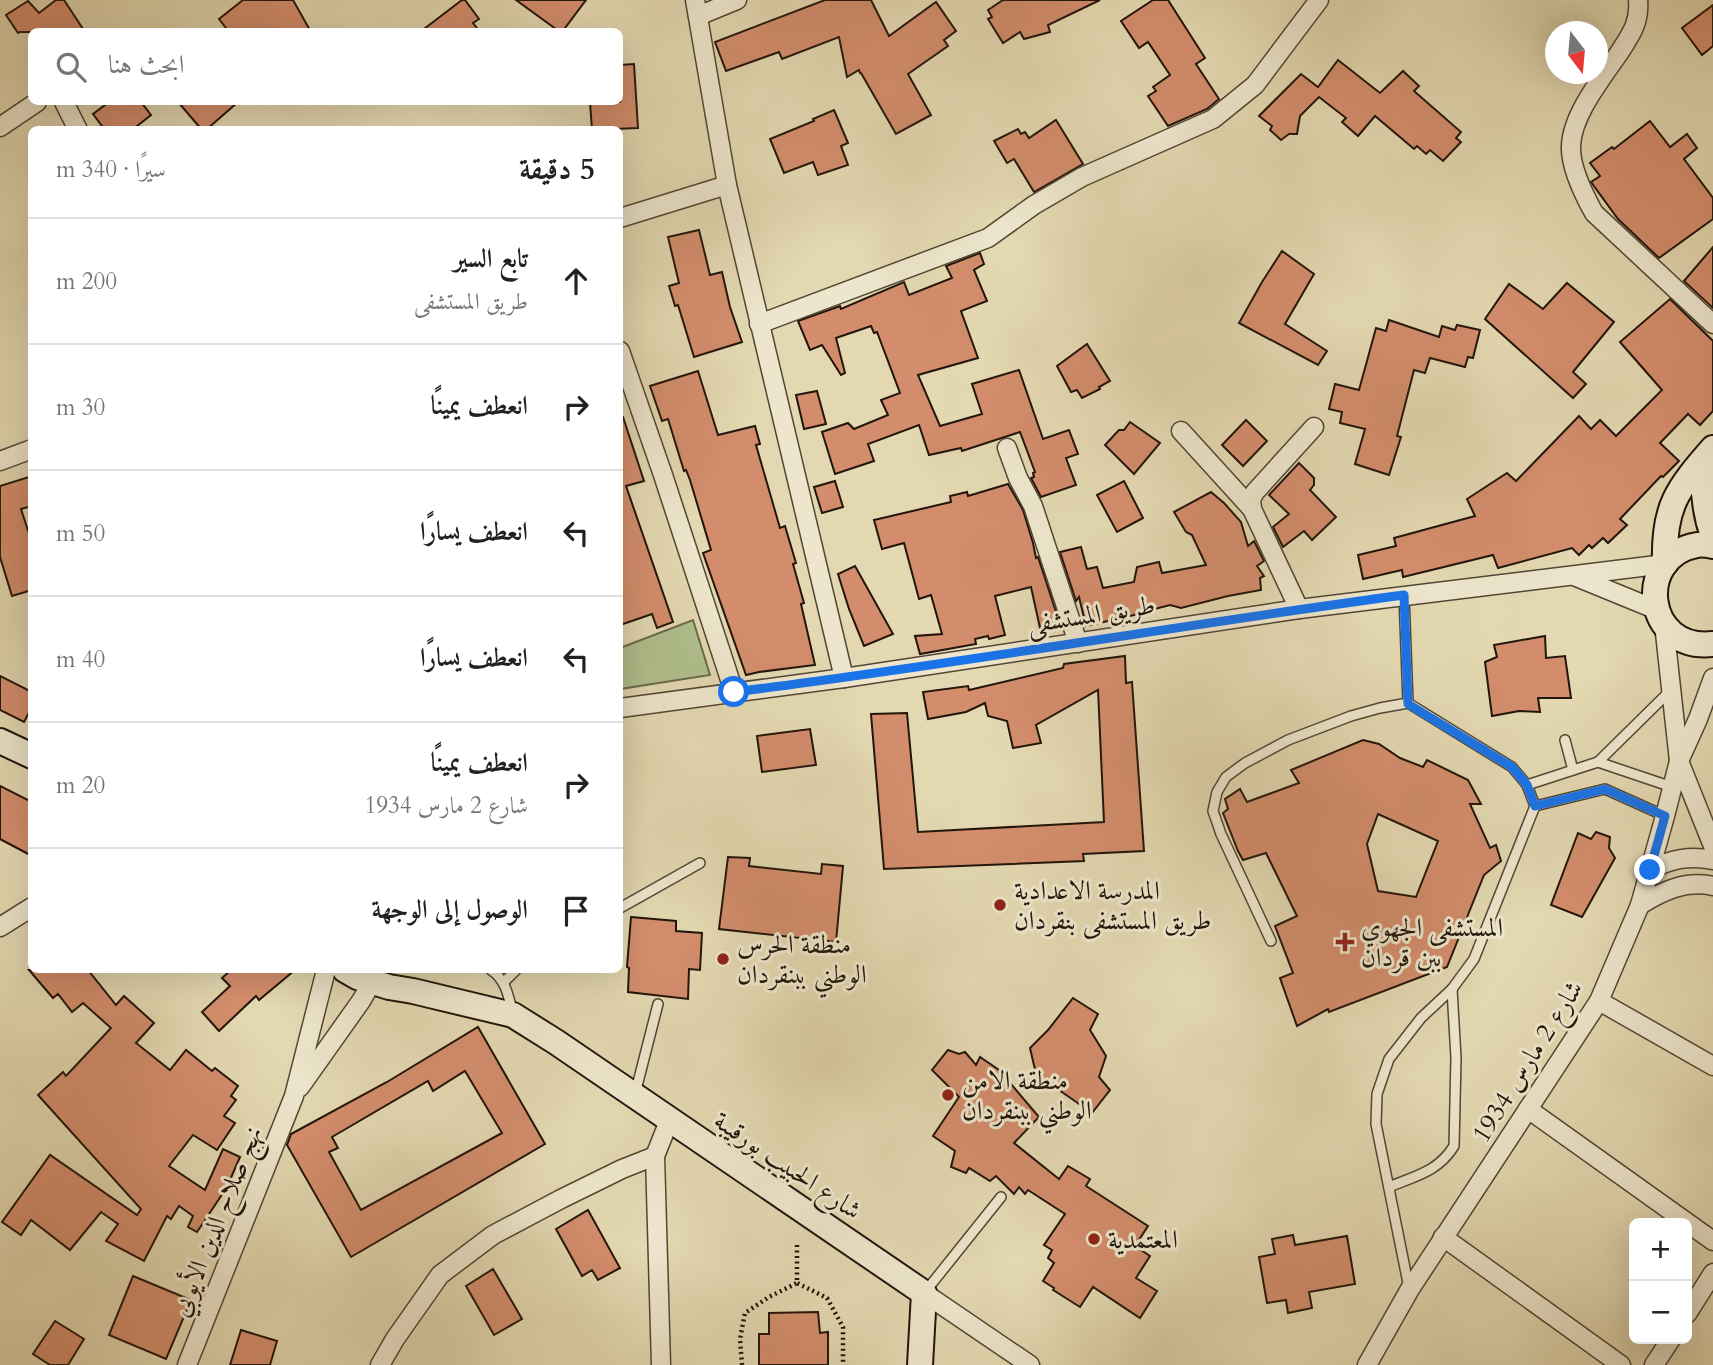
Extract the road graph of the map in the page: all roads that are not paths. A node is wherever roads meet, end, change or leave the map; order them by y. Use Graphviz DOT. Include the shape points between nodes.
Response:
graph roads {
  1 [pos="737,0"];
  2 [pos="1320,0"];
  3 [pos="1638,0"];
  4 [pos="696,8"];
  5 [pos="33,105"];
  6 [pos="66,105"];
  7 [pos="76,126"];
  8 [pos="0,127"];
  9 [pos="727,185"];
  10 [pos="623,217"];
  11 [pos="759,324"];
  12 [pos="1713,324"];
  13 [pos="623,360"];
  14 [pos="1314,427"];
  15 [pos="1181,431"];
  16 [pos="1007,449"];
  17 [pos="28,450"];
  18 [pos="1708,453"];
  19 [pos="0,461"];
  20 [pos="1252,509"];
  21 [pos="1713,536"];
  22 [pos="1713,546"];
  23 [pos="1665,564"];
  24 [pos="1571,575"];
  25 [pos="1404,595"];
  26 [pos="1299,609"];
  27 [pos="1660,617"];
  28 [pos="1077,643"];
  29 [pos="1713,644"];
  30 [pos="844,678"];
  31 [pos="1713,678"];
  32 [pos="1671,690"];
  33 [pos="734,692"];
  34 [pos="1408,704"];
  35 [pos="623,708"];
  36 [pos="1705,718"];
  37 [pos="1675,722"];
  38 [pos="1565,740"];
  39 [pos="0,741"];
  40 [pos="28,753"];
  41 [pos="1679,761"];
  42 [pos="1598,762"];
  43 [pos="1573,770"];
  44 [pos="1527,785"];
  45 [pos="1672,787"];
  46 [pos="1535,806"];
  47 [pos="1665,816"];
  48 [pos="1713,846"];
  49 [pos="1713,860"];
  50 [pos="700,863"];
  51 [pos="1650,870"];
  52 [pos="1713,887"];
  53 [pos="1640,905"];
  54 [pos="623,906"];
  55 [pos="28,910"];
  56 [pos="0,927"];
  57 [pos="1270,941"];
  58 [pos="325,973"];
  59 [pos="497,973"];
  60 [pos="513,973"];
  61 [pos="379,974"];
  62 [pos="504,982"];
  63 [pos="1452,989"];
  64 [pos="1599,1001"];
  65 [pos="658,1004"];
  66 [pos="513,1016"];
  67 [pos="1713,1066"];
  68 [pos="294,1096"];
  69 [pos="634,1096"];
  70 [pos="1528,1109"];
  71 [pos="669,1121"];
  72 [pos="655,1156"];
  73 [pos="1389,1187"];
  74 [pos="1001,1198"];
  75 [pos="1443,1237"];
  76 [pos="1713,1241"];
  77 [pos="1713,1273"];
  78 [pos="1410,1289"];
  79 [pos="924,1293"];
  80 [pos="1692,1306"];
  81 [pos="1668,1344"];
  82 [pos="187,1365"];
  83 [pos="380,1365"];
  84 [pos="661,1365"];
  85 [pos="920,1365"];
  86 [pos="1030,1365"];
  87 [pos="1367,1365"];
  88 [pos="1621,1365"];
  89 [pos="1654,1365"];
  1 -- 4 [label="street"];
  2 -- 11 [label="street" via="1255,85 1213,119 1082,177 988,238"];
  3 -- 12 [label="street" via="1640,15 1632,34 1574,128 1571,149 1575,168 1594,213"];
  4 -- 9 [label="street"];
  5 -- 8 [label="street"];
  6 -- 7 [label="street"];
  9 -- 10 [label="street"];
  9 -- 11 [label="street"];
  11 -- 30 [label="street"];
  13 -- 33 [label="street"];
  14 -- 20 [label="street" via="1255,492"];
  15 -- 20 [label="street"];
  16 -- 28 [label="street" via="1033,506"];
  17 -- 19 [label="street"];
  18 -- 21 [label="main road" via="1702,481"];
  18 -- 23 [label="main road" via="1676,496 1664,541"];
  20 -- 26 [label="street"];
  22 -- 23 [label="main road" via="1688,548"];
  23 -- 24 [label="street, طريق المستشفى"];
  23 -- 27 [label="main road" via="1654,594"];
  24 -- 25 [label="street, طريق المستشفى"];
  24 -- 27 [label="street"];
  25 -- 26 [label="street, طريق المستشفى"];
  25 -- 34 [label="lane"];
  26 -- 28 [label="street, طريق المستشفى"];
  27 -- 29 [label="main road" via="1676,636 1693,644"];
  27 -- 32 [label="street"];
  28 -- 30 [label="street, طريق المستشفى"];
  30 -- 33 [label="street, طريق المستشفى"];
  31 -- 36 [label="street"];
  32 -- 37 [label="street"];
  32 -- 42 [label="lane"];
  33 -- 35 [label="street, طريق المستشفى"];
  34 -- 44 [label="lane" via="1512,767"];
  34 -- 57 [label="lane" via="1351,716 1288,740 1245,762 1226,777 1217,792 1213,811 1221,834"];
  36 -- 37 [label="street"];
  36 -- 41 [label="street"];
  37 -- 41 [label="street"];
  38 -- 43 [label="lane"];
  39 -- 40 [label="main road"];
  41 -- 45 [label="street, شارع 2 مارس 1934"];
  41 -- 48 [label="street"];
  42 -- 43 [label="lane"];
  42 -- 45 [label="lane"];
  43 -- 44 [label="lane"];
  44 -- 46 [label="lane"];
  45 -- 47 [label="street, شارع 2 مارس 1934"];
  46 -- 47 [label="lane" via="1605,789"];
  46 -- 63 [label="lane" via="1474,959"];
  47 -- 51 [label="street, شارع 2 مارس 1934"];
  49 -- 51 [label="street" via="1684,858"];
  50 -- 54 [label="lane"];
  51 -- 53 [label="street, شارع 2 مارس 1934"];
  52 -- 53 [label="street" via="1684,885 1660,892"];
  53 -- 64 [label="street, شارع 2 مارس 1934"];
  55 -- 56 [label="street"];
  58 -- 68 [label="street"];
  59 -- 62 [label="lane"];
  60 -- 62 [label="lane"];
  61 -- 66 [label="main road, شارع الحبيب بورقيبة" via="389,988"];
  61 -- 68 [label="street"];
  62 -- 66 [label="lane"];
  63 -- 73 [label="lane" via="1421,1018 1389,1059 1377,1094 1376,1124"];
  63 -- 73 [label="lane" via="1454,1146 1435,1168"];
  64 -- 67 [label="street"];
  64 -- 70 [label="street, شارع 2 مارس 1934"];
  65 -- 69 [label="lane"];
  66 -- 69 [label="main road, شارع الحبيب بورقيبة"];
  68 -- 82 [label="street, نهج صلاح الدين الأيوبي"];
  69 -- 71 [label="main road, شارع الحبيب بورقيبة"];
  70 -- 75 [label="street, شارع 2 مارس 1934"];
  70 -- 76 [label="street"];
  71 -- 72 [label="street"];
  71 -- 79 [label="main road, شارع الحبيب بورقيبة"];
  72 -- 83 [label="street" via="493,1235 440,1275"];
  72 -- 84 [label="street"];
  73 -- 78 [label="lane"];
  74 -- 79 [label="lane"];
  75 -- 78 [label="street, شارع 2 مارس 1934"];
  75 -- 88 [label="street"];
  77 -- 80 [label="street"];
  78 -- 87 [label="street, شارع 2 مارس 1934"];
  79 -- 85 [label="main road"];
  79 -- 86 [label="street, شارع الحبيب بورقيبة"];
  81 -- 89 [label="street"];
}
